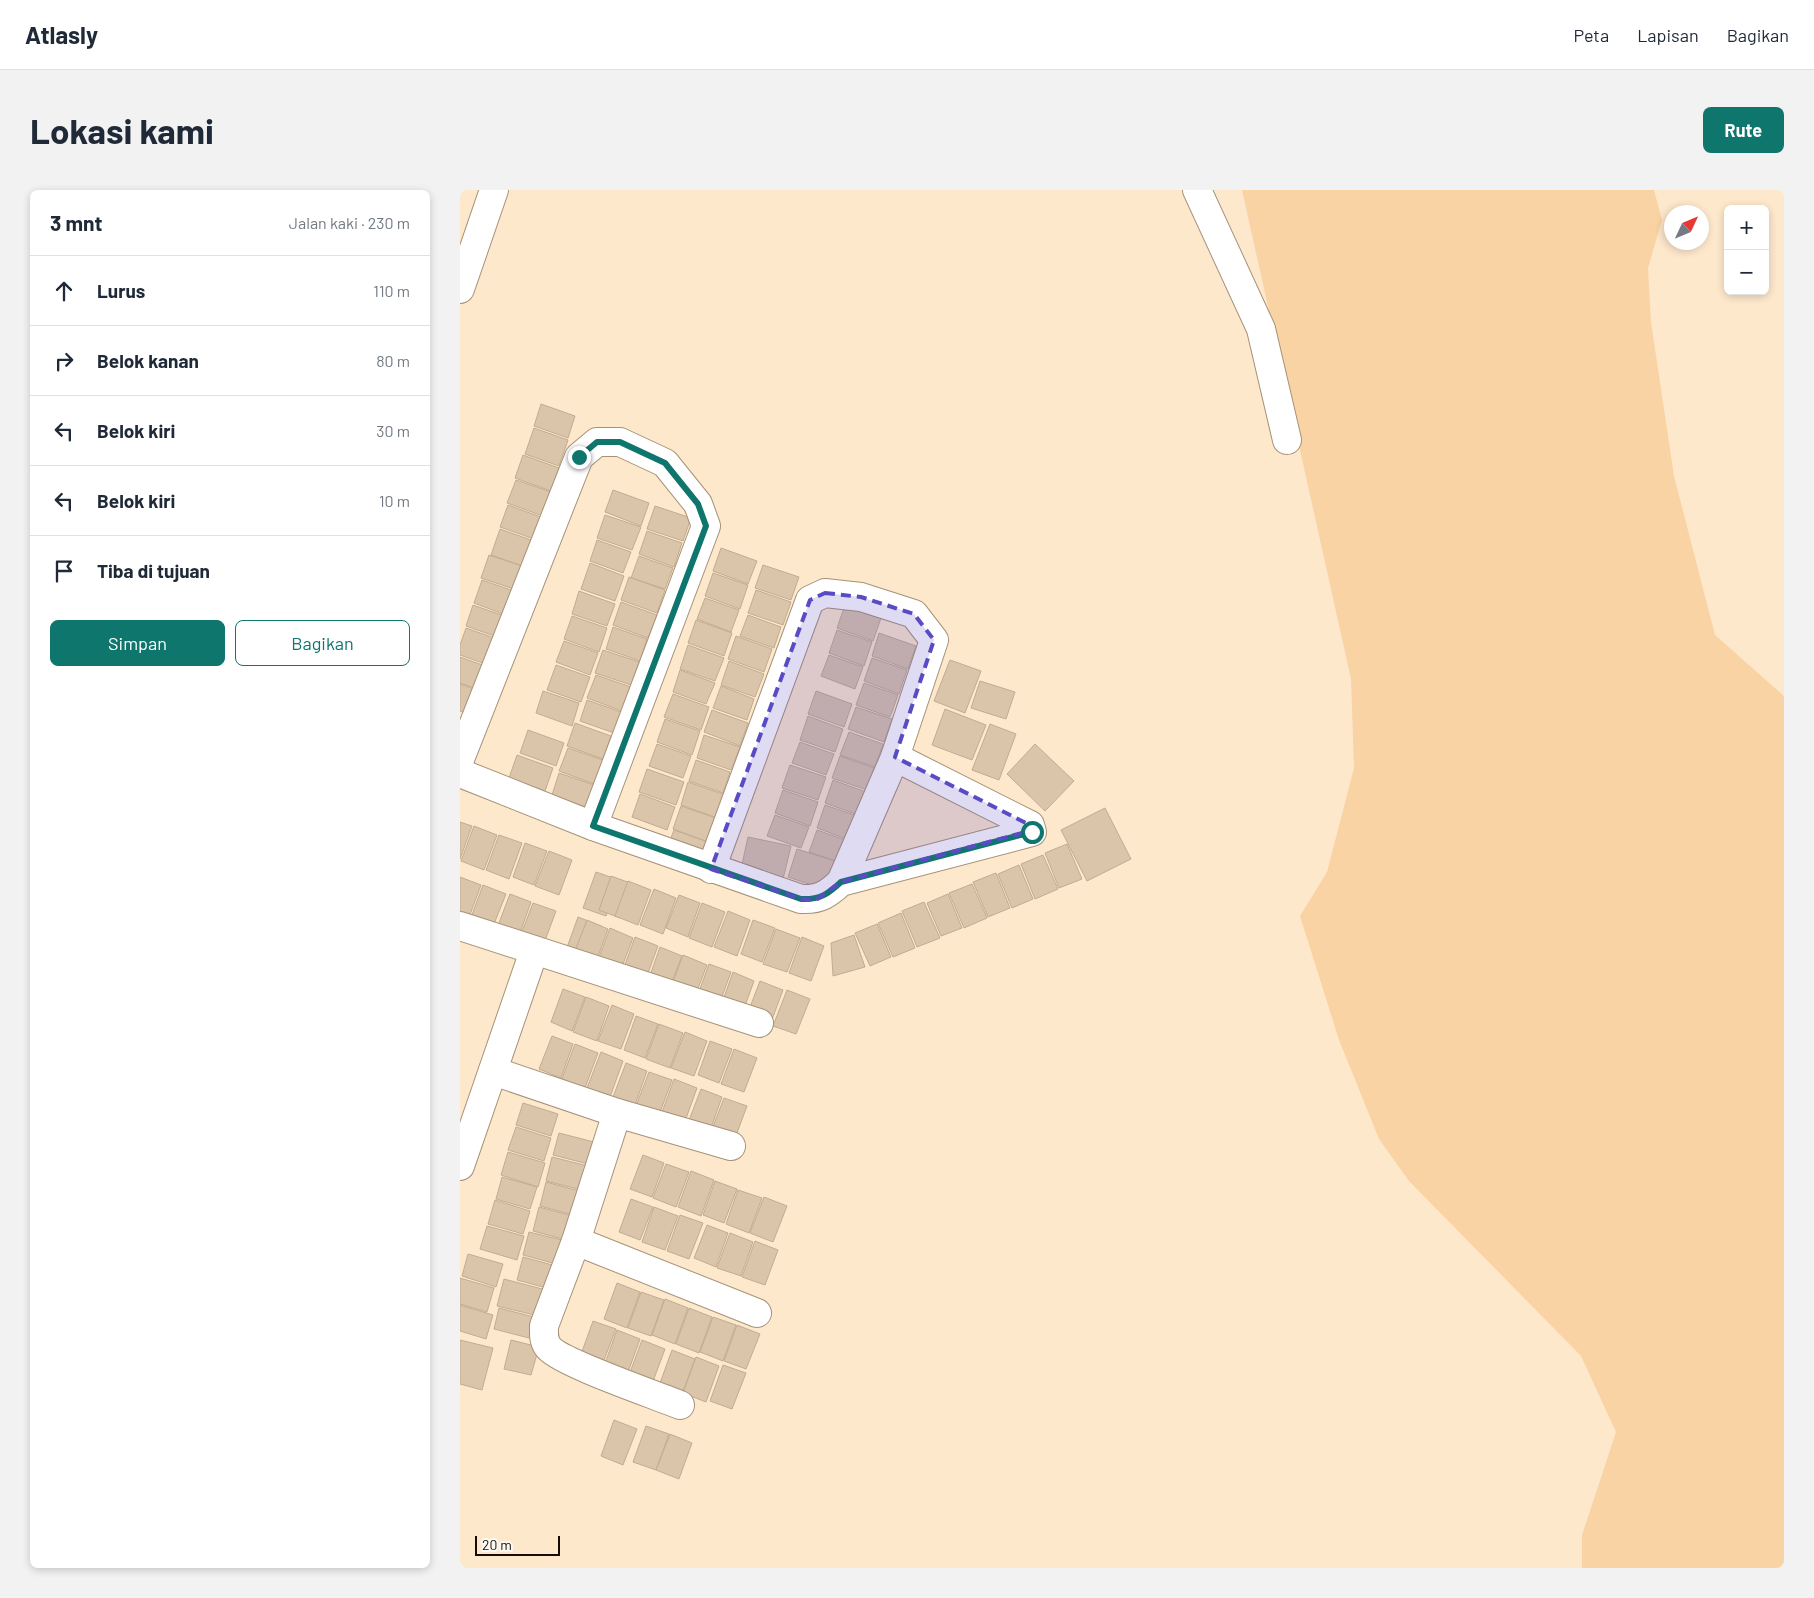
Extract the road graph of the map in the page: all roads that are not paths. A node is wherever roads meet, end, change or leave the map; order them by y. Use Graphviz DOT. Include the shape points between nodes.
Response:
graph roads {
  1 [pos="494,190"];
  2 [pos="1197,190"];
  3 [pos="460,289"];
  4 [pos="1287,440"];
  5 [pos="895,757"];
  6 [pos="460,760"];
  7 [pos="460,773"];
  8 [pos="593,826"];
  9 [pos="711,869"];
  10 [pos="841,882"];
  11 [pos="460,926"];
  12 [pos="534,951"];
  13 [pos="759,1023"];
  14 [pos="493,1071"];
  15 [pos="617,1113"];
  16 [pos="732,1146"];
  17 [pos="460,1166"];
  18 [pos="576,1241"];
  19 [pos="757,1314"];
  20 [pos="680,1405"];
  1 -- 3 [label="street"];
  2 -- 4 [label="street" via="1262,329"];
  5 -- 9 [label="street" via="934,640 914,614 861,596 825,593 810,600"];
  5 -- 10 [label="street"];
  5 -- 10 [label="street" via="1030,825 1033,830 1028,834"];
  6 -- 8 [label="street" via="579,457 597,442 620,442 665,463 698,504 706,526"];
  7 -- 8 [label="street"];
  8 -- 9 [label="street"];
  9 -- 10 [label="street" via="801,899 816,900"];
  11 -- 12 [label="street"];
  12 -- 13 [label="street"];
  12 -- 14 [label="street"];
  14 -- 15 [label="street"];
  14 -- 17 [label="street"];
  15 -- 16 [label="street"];
  15 -- 18 [label="street"];
  18 -- 19 [label="street"];
  18 -- 20 [label="street" via="544,1326 547,1345 578,1364"];
}
